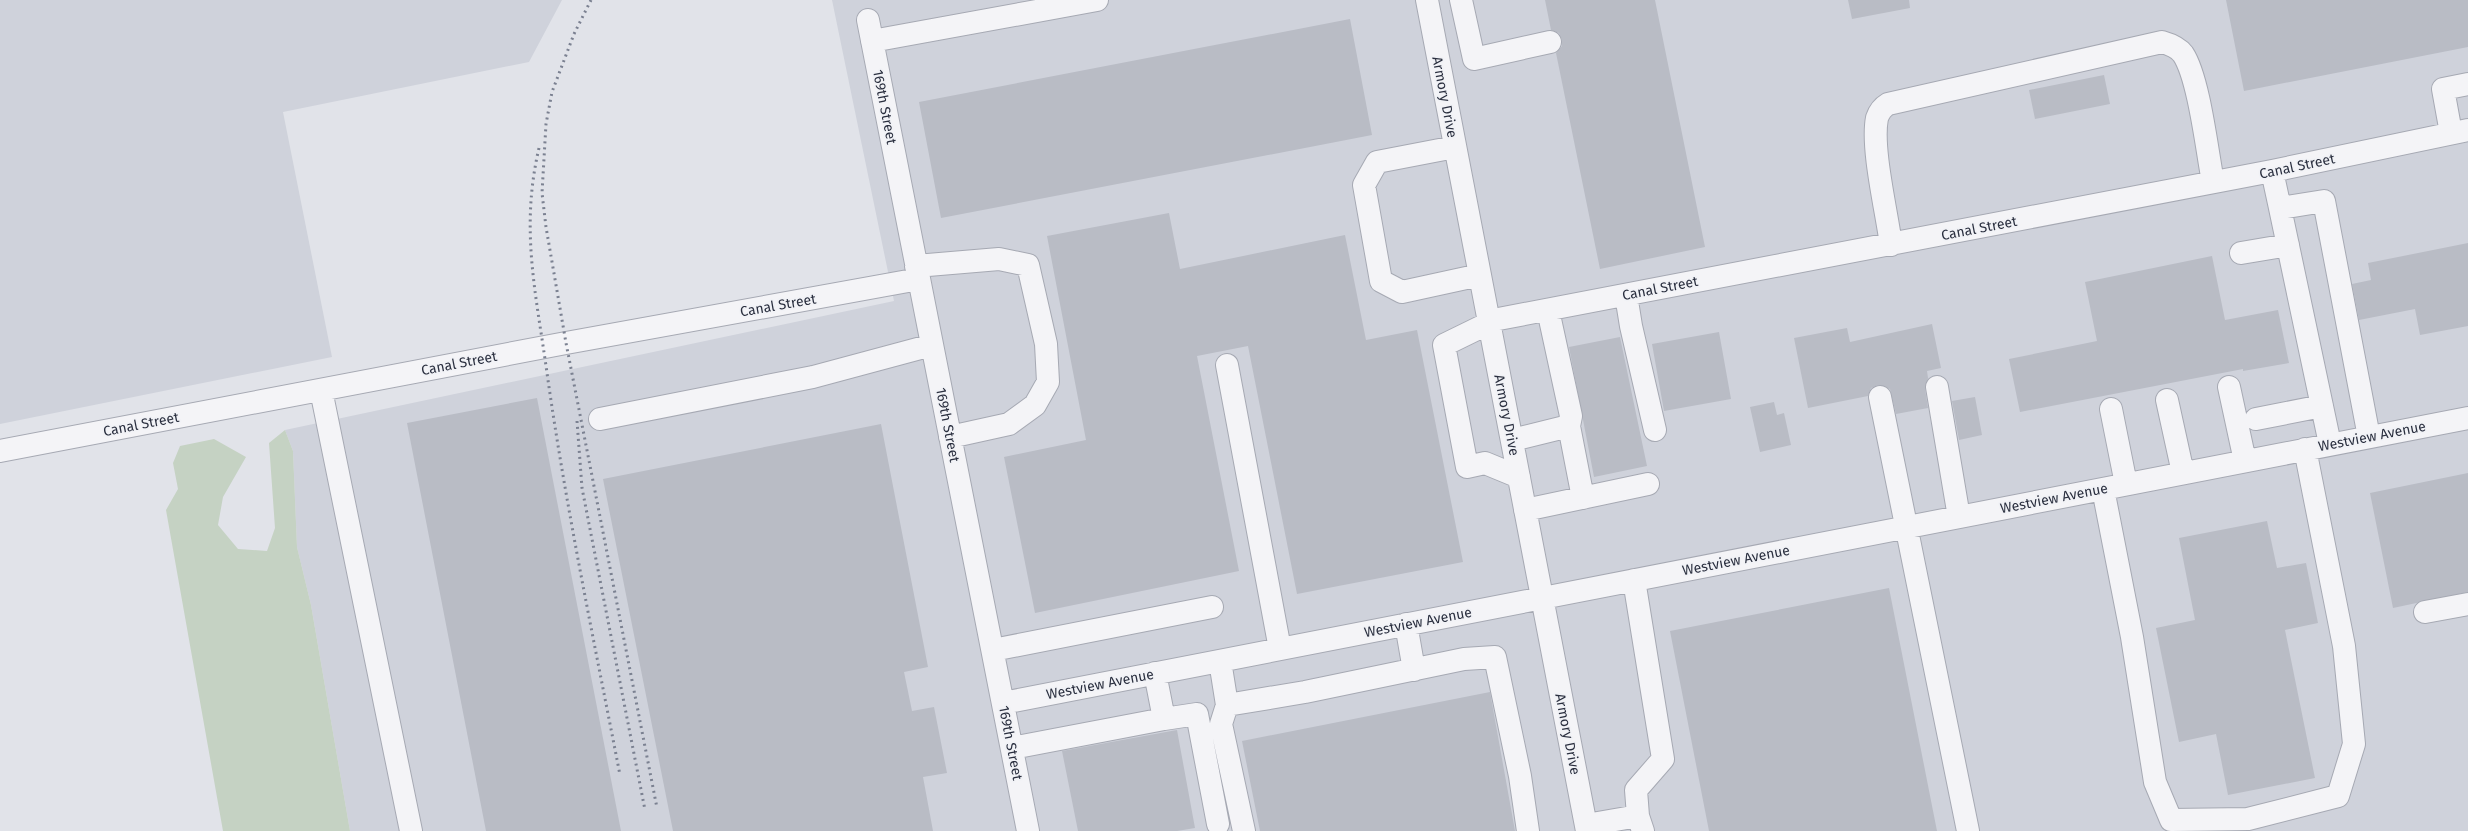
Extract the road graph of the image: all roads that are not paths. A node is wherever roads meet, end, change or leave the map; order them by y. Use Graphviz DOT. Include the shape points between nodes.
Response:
graph roads {
  1 [pos="1097,0"];
  2 [pos="1427,0"];
  3 [pos="1461,0"];
  4 [pos="1550,42"];
  5 [pos="1471,49"];
  6 [pos="1437,55"];
  7 [pos="2468,84"];
  8 [pos="2460,132"];
  9 [pos="1455,147"];
  10 [pos="2272,171"];
  11 [pos="2213,182"];
  12 [pos="2280,208"];
  13 [pos="1892,245"];
  14 [pos="2288,245"];
  15 [pos="2241,253"];
  16 [pos="917,273"];
  17 [pos="1480,275"];
  18 [pos="1626,295"];
  19 [pos="1548,310"];
  20 [pos="1489,322"];
  21 [pos="932,345"];
  22 [pos="1227,365"];
  23 [pos="1936,387"];
  24 [pos="2229,387"];
  25 [pos="321,390"];
  26 [pos="1880,397"];
  27 [pos="2167,400"];
  28 [pos="2322,406"];
  29 [pos="2111,409"];
  30 [pos="2468,418"];
  31 [pos="600,419"];
  32 [pos="2256,419"];
  33 [pos="1569,426"];
  34 [pos="1655,430"];
  35 [pos="950,436"];
  36 [pos="2369,437"];
  37 [pos="1512,440"];
  38 [pos="2330,444"];
  39 [pos="2305,449"];
  40 [pos="0,451"];
  41 [pos="2245,461"];
  42 [pos="2183,473"];
  43 [pos="1519,477"];
  44 [pos="1648,484"];
  45 [pos="2126,484"];
  46 [pos="2103,489"];
  47 [pos="1583,498"];
  48 [pos="1525,510"];
  49 [pos="1959,517"];
  50 [pos="1907,527"];
  51 [pos="1634,580"];
  52 [pos="1542,598"];
  53 [pos="2468,604"];
  54 [pos="1212,607"];
  55 [pos="2425,612"];
  56 [pos="1406,624"];
  57 [pos="1280,649"];
  58 [pos="993,650"];
  59 [pos="1220,661"];
  60 [pos="1414,670"];
  61 [pos="1155,673"];
  62 [pos="1003,703"];
  63 [pos="1227,706"];
  64 [pos="1164,720"];
  65 [pos="1012,748"];
  66 [pos="1640,823"];
  67 [pos="1218,824"];
  68 [pos="1586,828"];
  69 [pos="411,831"];
  70 [pos="1028,831"];
  71 [pos="1244,831"];
  72 [pos="1528,831"];
  73 [pos="1968,831"];
  1 -- 16 [label="street, 169th Street" via="870,30"];
  2 -- 6 [label="street, Armory Drive"];
  3 -- 5 [label="street"];
  4 -- 5 [label="street" via="1474,59"];
  5 -- 6 [label="street"];
  6 -- 9 [label="street, Armory Drive"];
  7 -- 8 [label="street" via="2443,89"];
  8 -- 10 [label="street, Canal Street"];
  9 -- 17 [label="street, Armory Drive"];
  9 -- 17 [label="street" via="1376,162 1364,185 1381,281 1402,292"];
  10 -- 11 [label="street, Canal Street"];
  10 -- 12 [label="street"];
  11 -- 13 [label="street, Canal Street"];
  11 -- 13 [label="street" via="2195,89 2184,54 2174,46 2162,42 1888,104 1884,107 1877,119 1877,151"];
  12 -- 14 [label="street"];
  12 -- 36 [label="street" via="2324,201"];
  13 -- 18 [label="street, Canal Street"];
  14 -- 15 [label="street"];
  14 -- 28 [label="street"];
  16 -- 21 [label="street, 169th Street"];
  16 -- 25 [label="street, Canal Street"];
  16 -- 35 [label="street, Canal Street" via="999,259 1028,265 1046,344 1048,382 1035,405 1009,424"];
  17 -- 20 [label="street, Armory Drive"];
  18 -- 19 [label="street, Canal Street"];
  18 -- 34 [label="street" via="1630,326"];
  19 -- 20 [label="street, Canal Street"];
  19 -- 33 [label="street" via="1571,416"];
  20 -- 37 [label="street, Armory Drive"];
  20 -- 43 [label="street, Canal Street" via="1444,345 1467,467 1485,463"];
  21 -- 31 [label="street" via="813,377"];
  21 -- 35 [label="street, 169th Street"];
  22 -- 57 [label="street"];
  23 -- 49 [label="street"];
  24 -- 41 [label="street"];
  25 -- 40 [label="street, Canal Street"];
  25 -- 69 [label="street"];
  26 -- 50 [label="street"];
  27 -- 42 [label="street"];
  28 -- 32 [label="street"];
  28 -- 38 [label="street"];
  29 -- 45 [label="street"];
  30 -- 36 [label="street, Westview Avenue"];
  33 -- 37 [label="street"];
  33 -- 47 [label="street"];
  35 -- 58 [label="street, 169th Street"];
  36 -- 38 [label="street, Westview Avenue"];
  37 -- 43 [label="street, Armory Drive"];
  38 -- 39 [label="street, Westview Avenue"];
  39 -- 41 [label="street, Westview Avenue"];
  39 -- 46 [label="street" via="2344,646 2354,744 2338,796 2248,818 2171,820 2155,782 2131,629"];
  41 -- 42 [label="street, Westview Avenue"];
  42 -- 45 [label="street, Westview Avenue"];
  43 -- 48 [label="street, Armory Drive"];
  44 -- 47 [label="street"];
  45 -- 46 [label="street, Westview Avenue"];
  46 -- 49 [label="street, Westview Avenue"];
  47 -- 48 [label="street"];
  48 -- 52 [label="street, Armory Drive"];
  49 -- 50 [label="street, Westview Avenue"];
  50 -- 51 [label="street, Westview Avenue"];
  50 -- 73 [label="street"];
  51 -- 52 [label="street, Westview Avenue"];
  51 -- 66 [label="street" via="1663,759 1636,790"];
  52 -- 56 [label="street, Westview Avenue"];
  52 -- 68 [label="street, Armory Drive"];
  53 -- 55 [label="street"];
  54 -- 58 [label="street"];
  56 -- 57 [label="street, Westview Avenue"];
  56 -- 60 [label="street"];
  57 -- 59 [label="street, Westview Avenue"];
  58 -- 62 [label="street, 169th Street"];
  59 -- 61 [label="street, Westview Avenue"];
  59 -- 63 [label="street"];
  60 -- 63 [label="street"];
  60 -- 72 [label="street" via="1464,659 1496,657 1520,776"];
  61 -- 62 [label="street, Westview Avenue"];
  61 -- 64 [label="street"];
  62 -- 65 [label="street, 169th Street"];
  63 -- 71 [label="street" via="1221,724"];
  64 -- 65 [label="street"];
  64 -- 67 [label="street" via="1197,714"];
  65 -- 70 [label="street, 169th Street"];
  66 -- 68 [label="street"];
}
